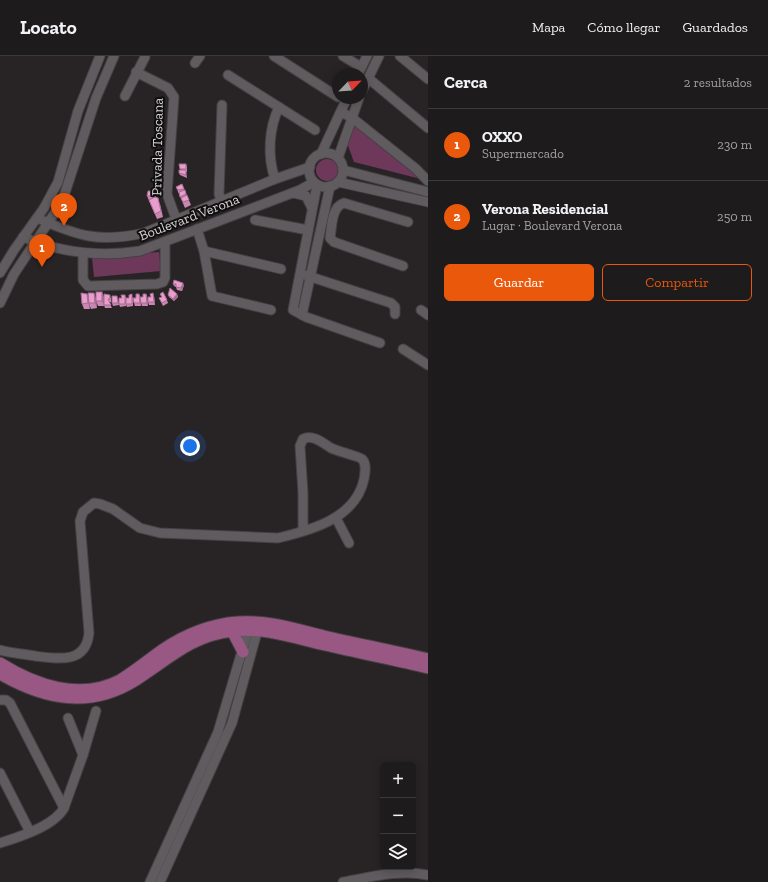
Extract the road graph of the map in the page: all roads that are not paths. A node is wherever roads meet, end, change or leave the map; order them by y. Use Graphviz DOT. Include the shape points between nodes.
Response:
graph roads {
  1 [pos="100,56"];
  2 [pos="114,56"];
  3 [pos="274,56"];
  4 [pos="343,56"];
  5 [pos="367,56"];
  6 [pos="379,56"];
  7 [pos="400,56"];
  8 [pos="145,58"];
  9 [pos="357,68"];
  10 [pos="360,68"];
  11 [pos="136,72"];
  12 [pos="228,75"];
  13 [pos="368,78"];
  14 [pos="428,79"];
  15 [pos="332,93"];
  16 [pos="125,96"];
  17 [pos="342,104"];
  18 [pos="356,104"];
  19 [pos="222,105"];
  20 [pos="279,107"];
  21 [pos="341,112"];
  22 [pos="351,117"];
  23 [pos="428,128"];
  24 [pos="315,130"];
  25 [pos="321,154"];
  26 [pos="338,158"];
  27 [pos="310,167"];
  28 [pos="343,170"];
  29 [pos="274,179"];
  30 [pos="428,181"];
  31 [pos="316,183"];
  32 [pos="334,184"];
  33 [pos="428,192"];
  34 [pos="291,193"];
  35 [pos="221,201"];
  36 [pos="428,202"];
  37 [pos="312,208"];
  38 [pos="37,218"];
  39 [pos="176,219"];
  40 [pos="255,220"];
  41 [pos="328,220"];
  42 [pos="408,222"];
  43 [pos="49,223"];
  44 [pos="197,229"];
  45 [pos="308,230"];
  46 [pos="23,237"];
  47 [pos="37,242"];
  48 [pos="165,243"];
  49 [pos="204,251"];
  50 [pos="83,254"];
  51 [pos="402,266"];
  52 [pos="281,269"];
  53 [pos="0,273"];
  54 [pos="299,274"];
  55 [pos="309,276"];
  56 [pos="0,303"];
  57 [pos="271,310"];
  58 [pos="395,314"];
  59 [pos="302,315"];
  60 [pos="380,343"];
  61 [pos="402,349"];
  62 [pos="428,365"];
  63 [pos="336,518"];
  64 [pos="303,531"];
  65 [pos="350,544"];
  66 [pos="254,627"];
  67 [pos="232,631"];
  68 [pos="0,650"];
  69 [pos="243,652"];
  70 [pos="0,663"];
  71 [pos="426,663"];
  72 [pos="0,674"];
  73 [pos="0,700"];
  74 [pos="96,711"];
  75 [pos="68,718"];
  76 [pos="83,755"];
  77 [pos="0,774"];
  78 [pos="64,808"];
  79 [pos="30,832"];
  80 [pos="0,843"];
  81 [pos="428,876"];
  82 [pos="150,882"];
  83 [pos="160,882"];
  84 [pos="343,882"];
  1 -- 38 [label="street" via="78,111 58,182"];
  2 -- 43 [label="street" via="96,98 68,187"];
  3 -- 15 [label="street"];
  4 -- 9 [label="street"];
  5 -- 10 [label="street"];
  6 -- 13 [label="street"];
  7 -- 14 [label="street"];
  8 -- 11 [label="street"];
  11 -- 16 [label="street"];
  11 -- 39 [label="street, Privada Toscana" via="168,88 174,96 167,190"];
  12 -- 20 [label="street"];
  13 -- 23 [label="street"];
  17 -- 21 [label="street"];
  18 -- 22 [label="street"];
  19 -- 35 [label="street" via="219,194"];
  20 -- 24 [label="street"];
  20 -- 29 [label="street" via="273,119 272,129"];
  21 -- 22 [label="street"];
  21 -- 25 [label="street"];
  22 -- 26 [label="street"];
  22 -- 30 [label="street"];
  25 -- 26 [label="street"];
  25 -- 27 [label="street"];
  26 -- 28 [label="street"];
  27 -- 29 [label="street, Boulevard Verona"];
  27 -- 31 [label="street" via="311,177"];
  28 -- 32 [label="street"];
  28 -- 33 [label="street"];
  29 -- 35 [label="street, Boulevard Verona"];
  31 -- 32 [label="street"];
  31 -- 34 [label="street, Boulevard Verona"];
  31 -- 37 [label="street"];
  32 -- 36 [label="street"];
  32 -- 41 [label="street"];
  34 -- 37 [label="street" via="306,196"];
  34 -- 44 [label="street, Boulevard Verona"];
  35 -- 39 [label="street, Boulevard Verona"];
  37 -- 45 [label="street"];
  38 -- 43 [label="street, Boulevard Verona"];
  38 -- 46 [label="street"];
  39 -- 43 [label="street, Boulevard Verona" via="144,234 107,238 73,234"];
  40 -- 45 [label="street"];
  41 -- 42 [label="street" via="344,203"];
  41 -- 51 [label="street" via="330,238 334,242"];
  41 -- 55 [label="street"];
  43 -- 47 [label="street"];
  44 -- 48 [label="street, Boulevard Verona"];
  44 -- 49 [label="street"];
  45 -- 54 [label="street"];
  46 -- 47 [label="street, Boulevard Verona"];
  46 -- 53 [label="street"];
  47 -- 50 [label="street, Boulevard Verona"];
  47 -- 56 [label="street" via="14,274"];
  48 -- 50 [label="street, Boulevard Verona" via="127,253"];
  48 -- 50 [label="street" via="165,278 157,284 88,286 83,280"];
  49 -- 52 [label="street"];
  49 -- 57 [label="street" via="212,296"];
  54 -- 55 [label="street"];
  54 -- 59 [label="street" via="293,308"];
  55 -- 58 [label="street" via="391,303 395,307"];
  55 -- 59 [label="street"];
  59 -- 60 [label="street"];
  61 -- 62 [label="street"];
  63 -- 64 [label="street"];
  63 -- 64 [label="street" via="354,500 363,484 364,462 360,457 345,454 307,437 300,446"];
  63 -- 65 [label="street"];
  64 -- 68 [label="street" via="278,538 160,533 140,528 113,509 94,504 82,512 80,521 88,644 82,652 69,658 57,659"];
  66 -- 67 [label="main road"];
  66 -- 69 [label="street"];
  66 -- 70 [label="main road" via="220,624 189,635 118,680 93,688 78,690 39,684"];
  66 -- 71 [label="main road" via="279,625"];
  66 -- 83 [label="street" via="232,723"];
  67 -- 69 [label="main road"];
  67 -- 72 [label="main road" via="193,643 167,657 122,688 94,697 54,696 22,686"];
  69 -- 82 [label="street" via="218,732"];
  73 -- 78 [label="street" via="10,703"];
  74 -- 76 [label="street"];
  75 -- 76 [label="street"];
  76 -- 78 [label="street"];
  77 -- 79 [label="street"];
  78 -- 79 [label="street" via="51,822"];
  79 -- 80 [label="street"];
  81 -- 84 [label="street" via="392,873"];
}
